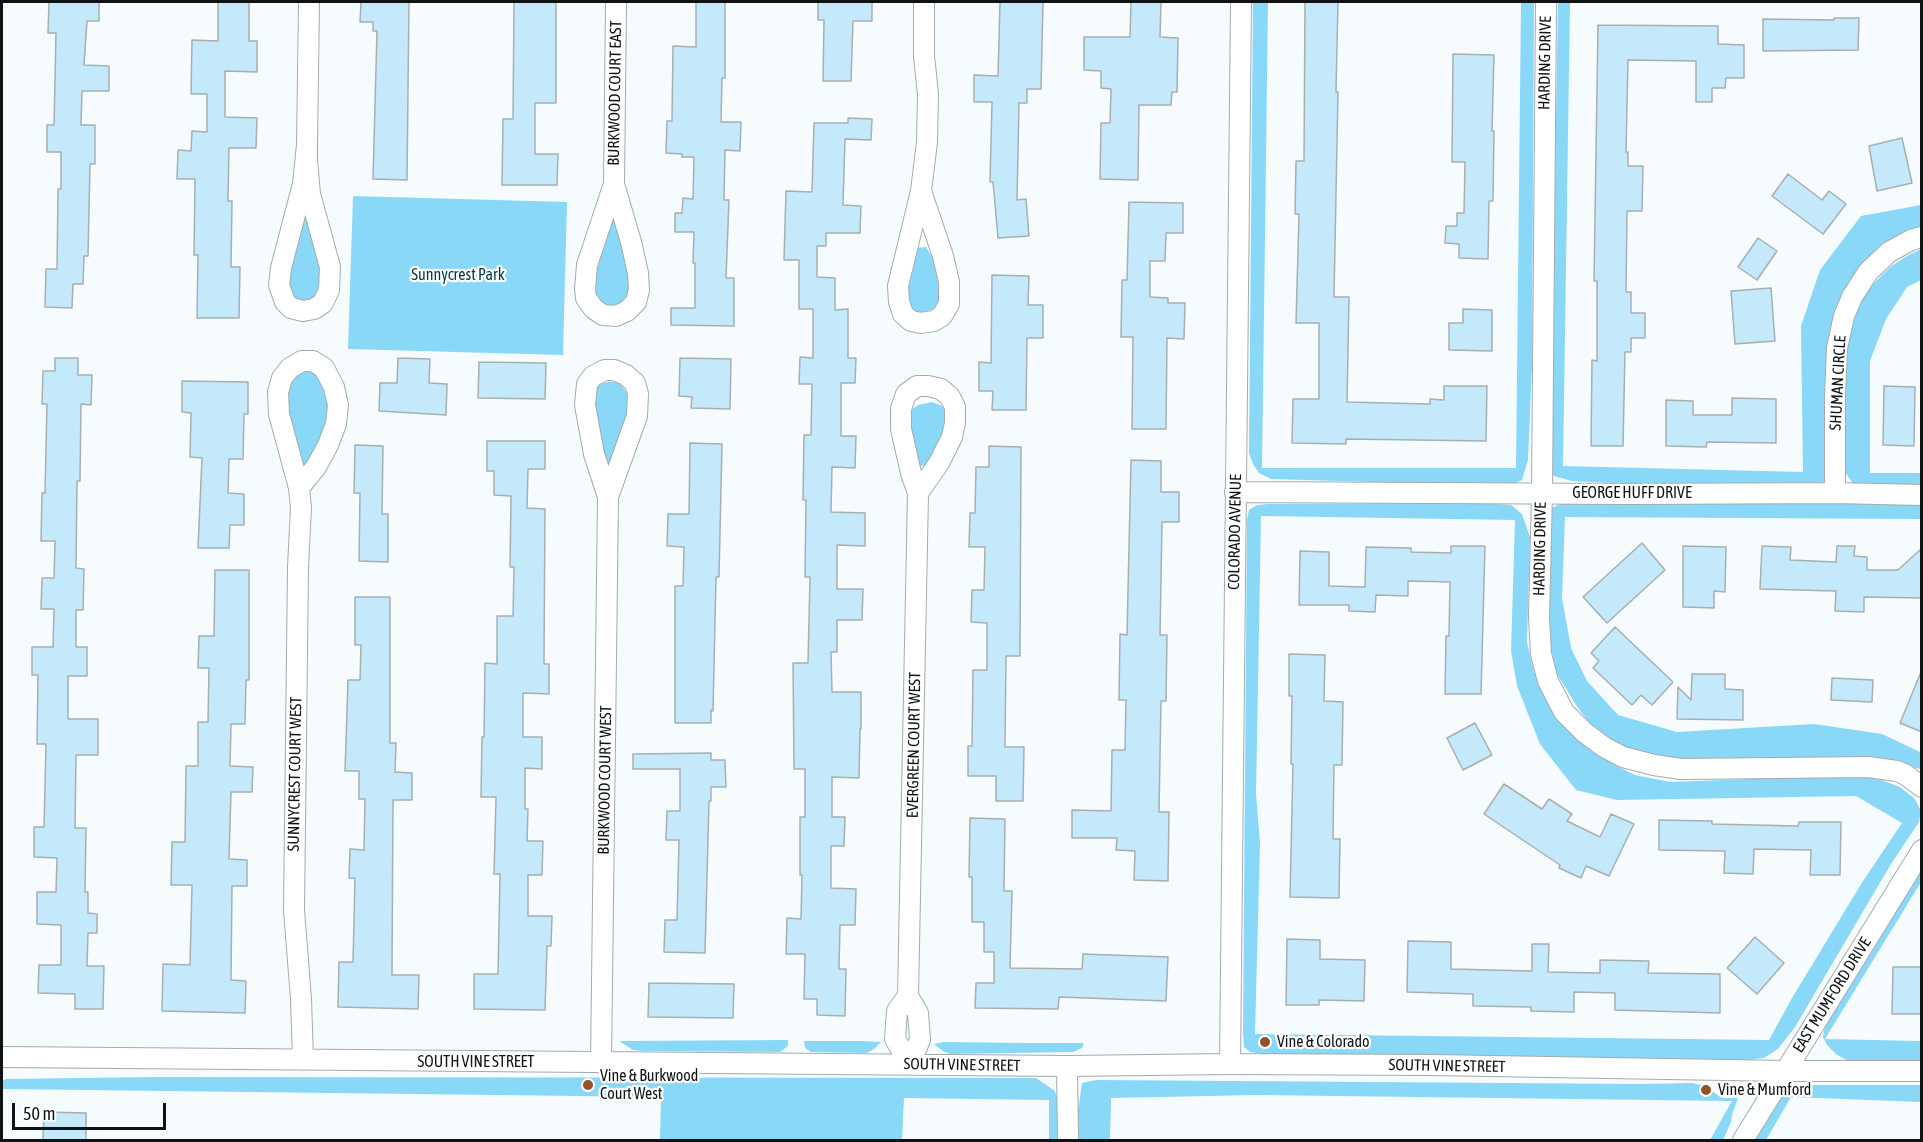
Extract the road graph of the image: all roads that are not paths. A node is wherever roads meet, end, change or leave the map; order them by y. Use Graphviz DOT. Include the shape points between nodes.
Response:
graph roads {
  1 [pos="309,2"];
  2 [pos="616,2"];
  3 [pos="924,2"];
  4 [pos="1241,2"];
  5 [pos="1546,2"];
  6 [pos="307,145"];
  7 [pos="614,184"];
  8 [pos="921,191"];
  9 [pos="1922,237"];
  10 [pos="299,488"];
  11 [pos="1235,492"];
  12 [pos="1542,492"];
  13 [pos="918,493"];
  14 [pos="1835,493"];
  15 [pos="1922,495"];
  16 [pos="608,497"];
  17 [pos="1922,788"];
  18 [pos="1922,850"];
  19 [pos="2,1057"];
  20 [pos="303,1060"];
  21 [pos="601,1063"];
  22 [pos="910,1064"];
  23 [pos="1230,1064"];
  24 [pos="1067,1066"];
  25 [pos="1785,1071"];
  26 [pos="1922,1071"];
  27 [pos="1068,1140"];
  28 [pos="1743,1140"];
  1 -- 6 [label="street"];
  2 -- 7 [label="street, BURKWOOD COURT EAST"];
  3 -- 8 [label="street" via="928,94"];
  4 -- 11 [label="street, COLORADO AVENUE"];
  5 -- 12 [label="street, HARDING DRIVE"];
  6 -- 6 [label="street" via="303,184 279,285 285,302 303,311 323,303 329,290 330,267 310,194"];
  7 -- 7 [label="street, BURKWOOD COURT EAST" via="587,265 585,289 594,309 616,316 636,302 639,290 631,242"];
  8 -- 8 [label="street" via="898,286 903,314 910,321 921,323 942,316 949,304 943,256"];
  9 -- 14 [label="street, SHUMAN CIRCLE" via="1889,252 1868,272 1844,315 1837,348"];
  10 -- 10 [label="street, SUNNYCREST COURT WEST" via="279,414 278,392 290,368 302,361 314,361 324,368 334,387 338,405 336,424 316,467"];
  10 -- 20 [label="street, SUNNYCREST COURT WEST" via="294,910"];
  11 -- 12 [label="street, GEORGE HUFF DRIVE"];
  11 -- 23 [label="street, COLORADO AVENUE"];
  12 -- 14 [label="street, GEORGE HUFF DRIVE"];
  12 -- 17 [label="street, HARDING DRIVE" via="1541,654 1548,681 1564,712 1584,732 1623,757 1654,765 1681,769 1868,766 1897,771"];
  13 -- 13 [label="street, EVERGREEN COURT WEST" via="939,463 956,423 950,397 941,389 928,386 917,386 906,394 901,409 901,429"];
  13 -- 22 [label="street, EVERGREEN COURT WEST" via="908,996 897,1011 895,1040"];
  14 -- 15 [label="street, GEORGE HUFF DRIVE"];
  16 -- 16 [label="street, BURKWOOD COURT WEST" via="638,405 635,383 614,370 593,376 587,384 585,405 594,454"];
  16 -- 21 [label="street, BURKWOOD COURT WEST"];
  18 -- 25 [label="street, EAST MUMFORD DRIVE"];
  19 -- 20 [label="street, SOUTH VINE STREET"];
  20 -- 21 [label="street, SOUTH VINE STREET"];
  21 -- 22 [label="street, SOUTH VINE STREET"];
  22 -- 24 [label="street, SOUTH VINE STREET"];
  23 -- 24 [label="street, SOUTH VINE STREET"];
  23 -- 25 [label="street, SOUTH VINE STREET"];
  24 -- 27 [label="street"];
  25 -- 26 [label="street, SOUTH VINE STREET"];
  25 -- 28 [label="street, EAST MUMFORD DRIVE"];
}
